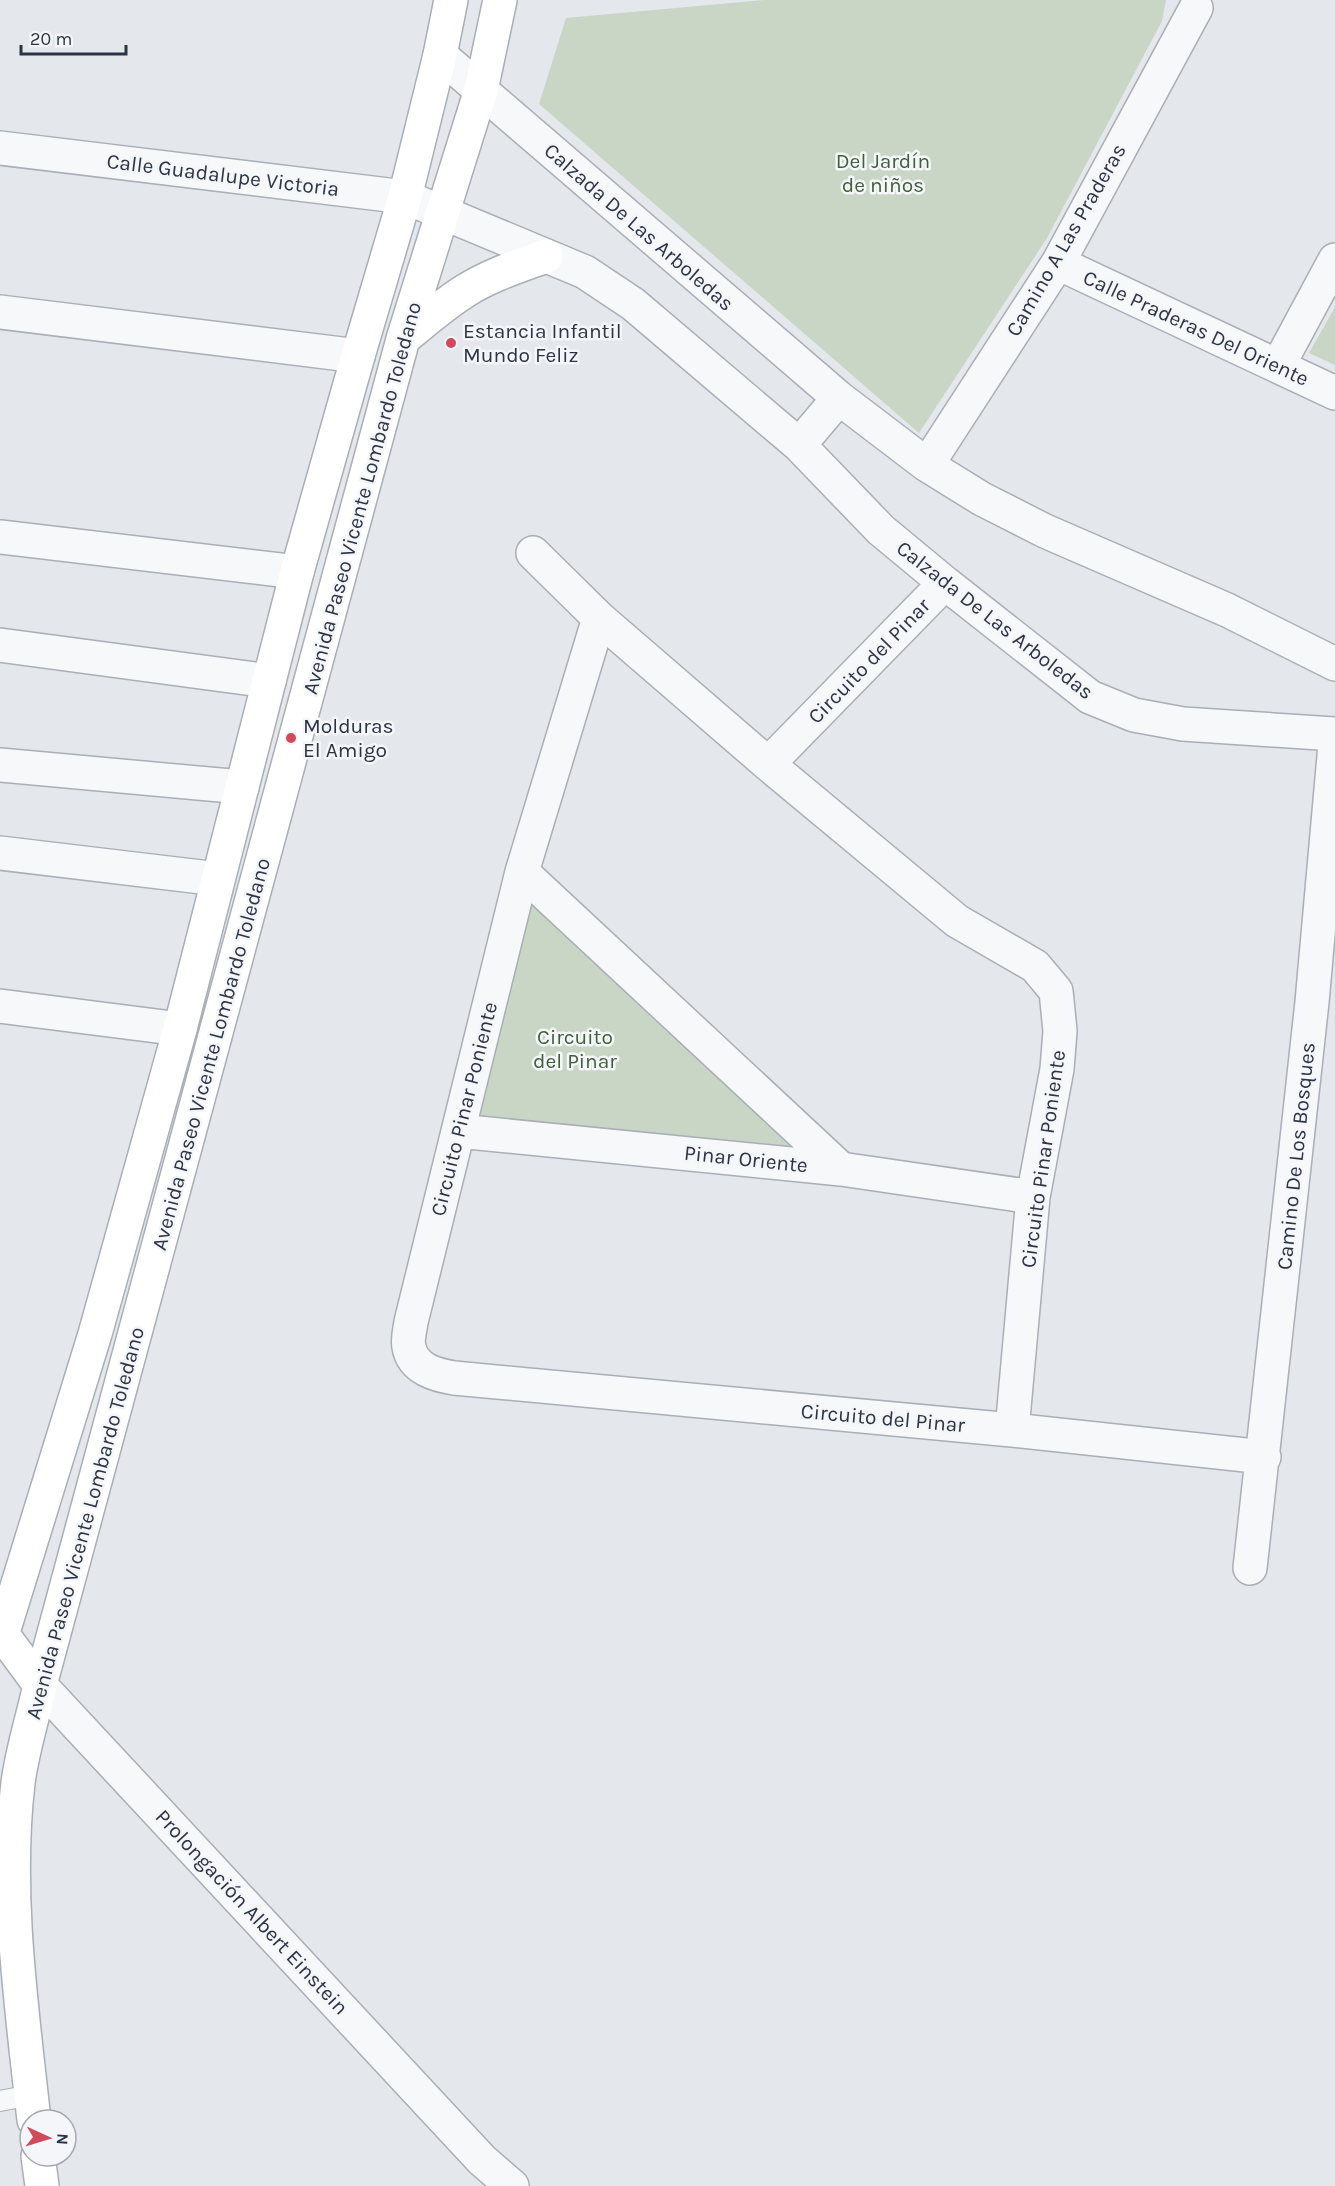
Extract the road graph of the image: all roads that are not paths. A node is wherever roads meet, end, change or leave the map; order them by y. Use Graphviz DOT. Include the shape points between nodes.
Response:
graph roads {
  1 [pos="451,0"];
  2 [pos="500,0"];
  3 [pos="1196,8"];
  4 [pos="440,55"];
  5 [pos="481,90"];
  6 [pos="0,148"];
  7 [pos="405,197"];
  8 [pos="443,214"];
  9 [pos="546,256"];
  10 [pos="1335,260"];
  11 [pos="1058,263"];
  12 [pos="0,312"];
  13 [pos="403,339"];
  14 [pos="358,356"];
  15 [pos="1278,366"];
  16 [pos="1335,393"];
  17 [pos="838,398"];
  18 [pos="799,445"];
  19 [pos="927,465"];
  20 [pos="0,537"];
  21 [pos="533,553"];
  22 [pos="297,572"];
  23 [pos="945,583"];
  24 [pos="599,618"];
  25 [pos="0,645"];
  26 [pos="1335,664"];
  27 [pos="269,681"];
  28 [pos="1335,734"];
  29 [pos="1335,744"];
  30 [pos="768,764"];
  31 [pos="0,765"];
  32 [pos="242,787"];
  33 [pos="0,853"];
  34 [pos="522,872"];
  35 [pos="218,879"];
  36 [pos="1324,1002"];
  37 [pos="0,1006"];
  38 [pos="180,1029"];
  39 [pos="458,1131"];
  40 [pos="842,1169"];
  41 [pos="1033,1197"];
  42 [pos="408,1346"];
  43 [pos="1012,1430"];
  44 [pos="1264,1457"];
  45 [pos="1250,1568"];
  46 [pos="1,1635"];
  47 [pos="40,1685"];
  48 [pos="22,2105"];
  49 [pos="40,2168"];
  50 [pos="42,2186"];
  51 [pos="512,2186"];
  1 -- 4 [label="main road, Avenida Paseo Vicente Lombardo Toledano"];
  2 -- 5 [label="main road, Avenida Paseo Vicente Lombardo Toledano"];
  3 -- 11 [label="street, Camino A Las Praderas"];
  4 -- 5 [label="street, Calzada De Las Arboledas"];
  4 -- 7 [label="main road, Avenida Paseo Vicente Lombardo Toledano"];
  5 -- 8 [label="main road, Avenida Paseo Vicente Lombardo Toledano"];
  5 -- 17 [label="street, Calzada De Las Arboledas"];
  6 -- 7 [label="street, Calle Guadalupe Victoria"];
  7 -- 8 [label="street, Calle Guadalupe Victoria"];
  7 -- 14 [label="main road, Avenida Paseo Vicente Lombardo Toledano"];
  8 -- 9 [label="street, Calzada De Las Arboledas"];
  8 -- 13 [label="main road, Avenida Paseo Vicente Lombardo Toledano"];
  9 -- 13 [label="main road" via="467,290"];
  9 -- 18 [label="street, Calzada De Las Arboledas" via="585,272 633,304"];
  10 -- 15 [label="street"];
  11 -- 15 [label="street, Calle Praderas Del Oriente"];
  11 -- 19 [label="street, Camino A Las Praderas"];
  12 -- 14 [label="street"];
  13 -- 47 [label="main road, Avenida Paseo Vicente Lombardo Toledano"];
  14 -- 22 [label="main road, Avenida Paseo Vicente Lombardo Toledano"];
  15 -- 16 [label="street, Calle Praderas Del Oriente"];
  17 -- 18 [label="street"];
  17 -- 19 [label="street, Calzada De Las Arboledas"];
  18 -- 23 [label="street, Calzada De Las Arboledas" via="881,530"];
  19 -- 26 [label="street, Calzada De Las Arboledas" via="1045,531 1227,610"];
  20 -- 22 [label="street"];
  21 -- 24 [label="street"];
  22 -- 27 [label="main road, Avenida Paseo Vicente Lombardo Toledano"];
  23 -- 28 [label="street, Calzada De Las Arboledas" via="1090,698 1134,715 1184,724"];
  23 -- 30 [label="street, Circuito del Pinar"];
  24 -- 30 [label="street"];
  24 -- 34 [label="street, Circuito Pinar Poniente"];
  25 -- 27 [label="street"];
  27 -- 32 [label="main road, Avenida Paseo Vicente Lombardo Toledano"];
  29 -- 36 [label="street, Camino De Los Bosques"];
  30 -- 41 [label="street, Circuito Pinar Poniente" via="957,921 1035,966 1056,991 1060,1031 1057,1069"];
  31 -- 32 [label="street"];
  32 -- 35 [label="main road, Avenida Paseo Vicente Lombardo Toledano"];
  33 -- 35 [label="street"];
  34 -- 39 [label="street, Circuito Pinar Poniente"];
  34 -- 40 [label="street"];
  35 -- 38 [label="main road, Avenida Paseo Vicente Lombardo Toledano"];
  36 -- 44 [label="street, Camino De Los Bosques"];
  37 -- 38 [label="street"];
  38 -- 46 [label="main road, Avenida Paseo Vicente Lombardo Toledano" via="95,1334"];
  39 -- 40 [label="street, Pinar Oriente"];
  39 -- 42 [label="street, Circuito Pinar Poniente"];
  40 -- 41 [label="street, Pinar Oriente"];
  41 -- 43 [label="street, Circuito Pinar Poniente"];
  42 -- 43 [label="street, Circuito del Pinar" via="423,1368 454,1378"];
  43 -- 44 [label="street, Circuito del Pinar"];
  44 -- 45 [label="street, Camino De Los Bosques"];
  46 -- 47 [label="main road, Prolongación Albert Einstein"];
  47 -- 48 [label="main road, Avenida Paseo Vicente Lombardo Toledano" via="18,1782 14,1848"];
  47 -- 51 [label="street, Prolongación Albert Einstein" via="482,2160"];
  49 -- 50 [label="main road"];
}
